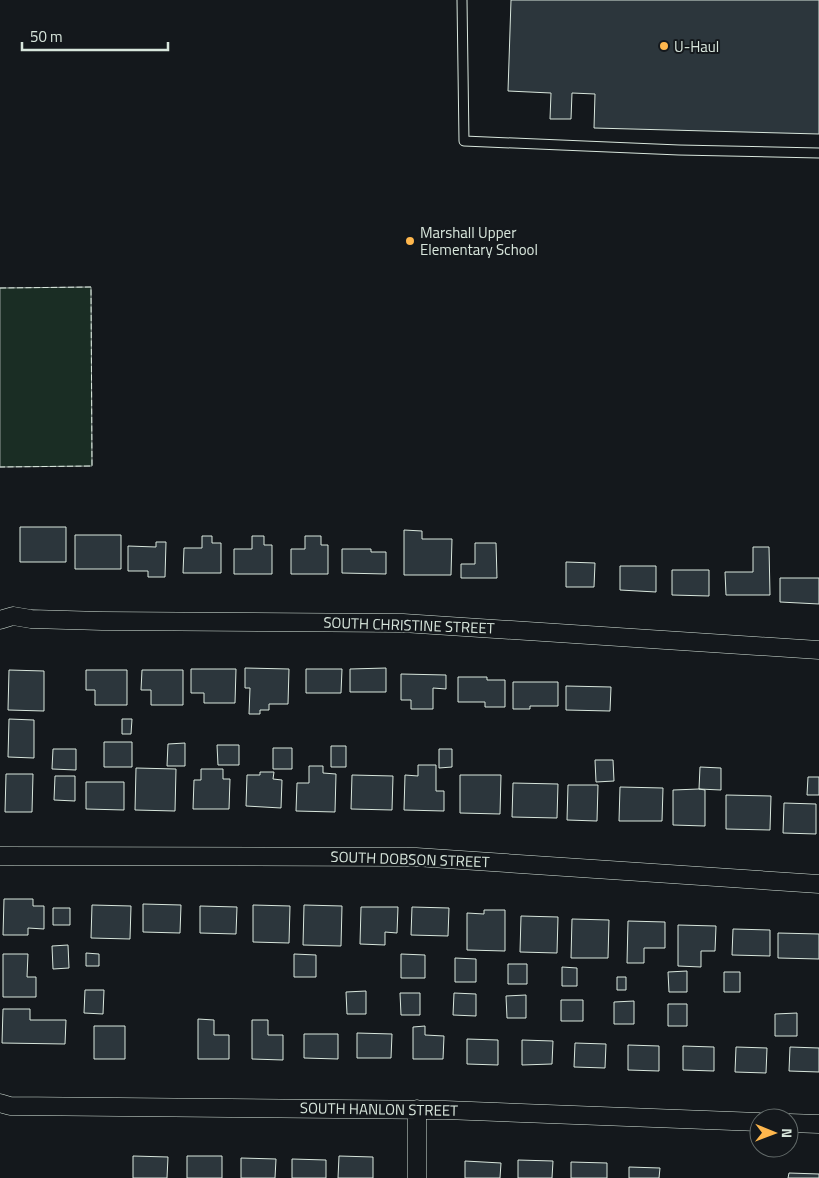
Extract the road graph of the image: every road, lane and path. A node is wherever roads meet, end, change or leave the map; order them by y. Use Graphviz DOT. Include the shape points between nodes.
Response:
graph roads {
  1 [pos="462,0"];
  2 [pos="819,153"];
  3 [pos="0,620"];
  4 [pos="819,650"];
  5 [pos="0,856"];
  6 [pos="819,884"];
  7 [pos="0,1103"];
  8 [pos="417,1109"];
  9 [pos="749,1122"];
  10 [pos="799,1123"];
  11 [pos="819,1124"];
  12 [pos="417,1178"];
  1 -- 2 [label="lane" via="464,141"];
  3 -- 4 [label="street, SOUTH CHRISTINE STREET" via="13,616 93,621 402,623"];
  5 -- 6 [label="street, SOUTH DOBSON STREET" via="416,857"];
  7 -- 8 [label="street, SOUTH HANLON STREET" via="10,1106"];
  8 -- 9 [label="street, SOUTH HANLON STREET"];
  8 -- 12 [label="street"];
  10 -- 11 [label="street"];
}
